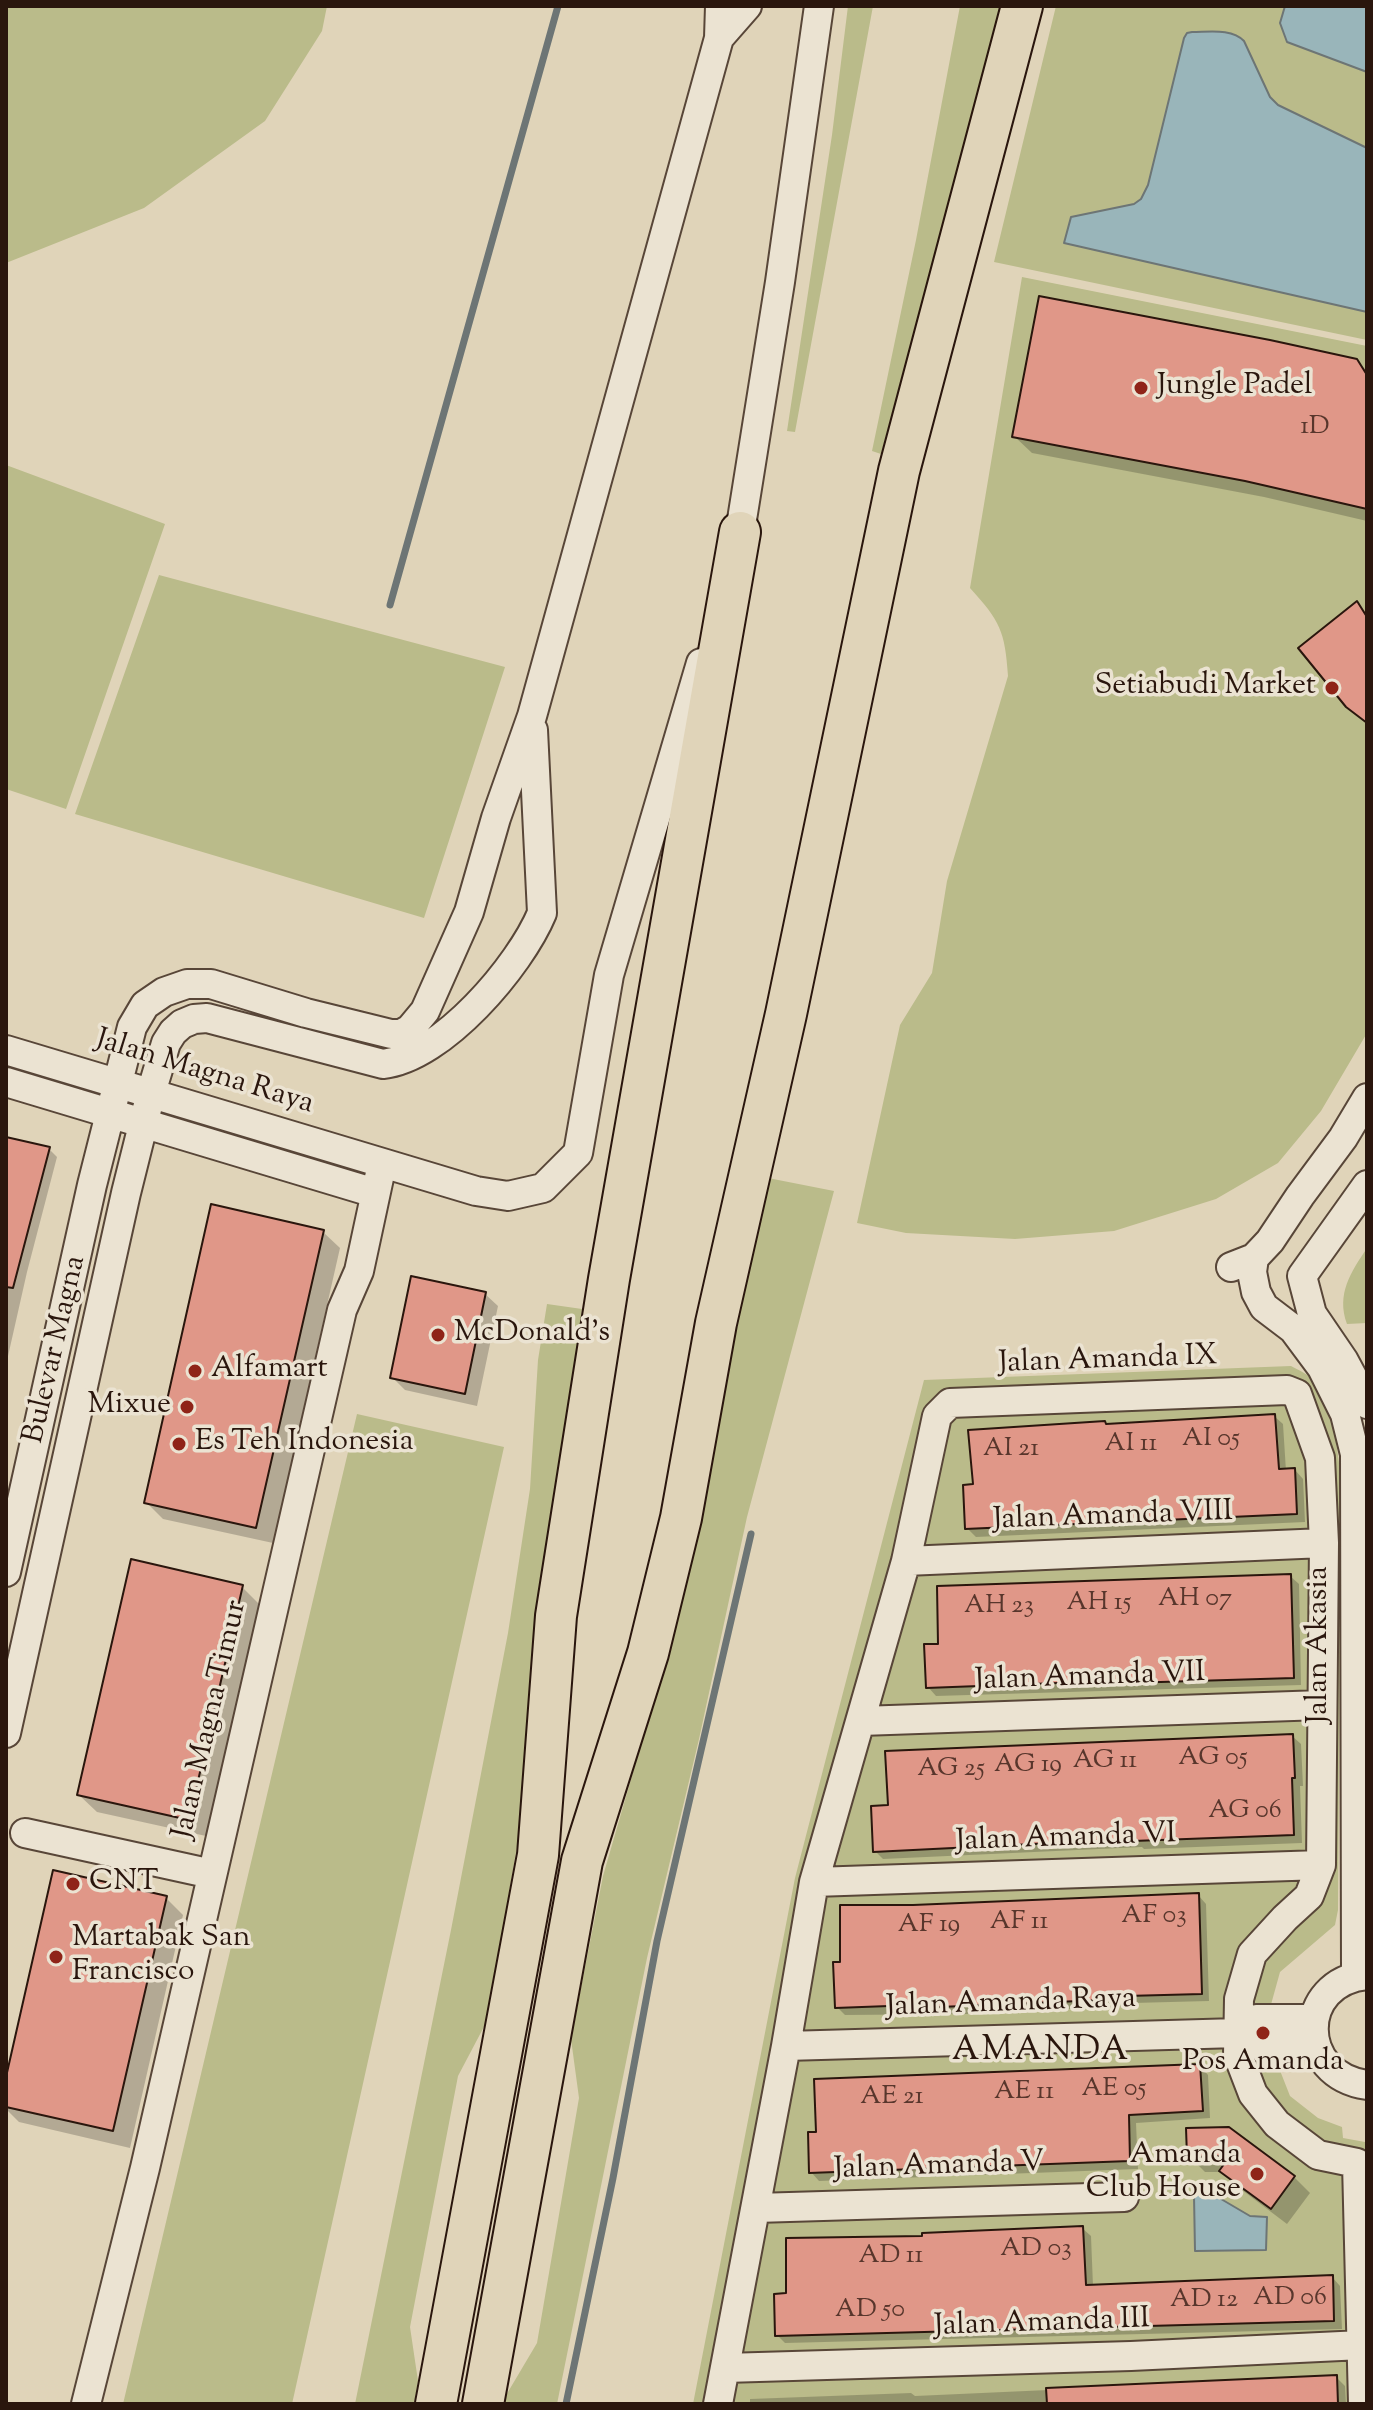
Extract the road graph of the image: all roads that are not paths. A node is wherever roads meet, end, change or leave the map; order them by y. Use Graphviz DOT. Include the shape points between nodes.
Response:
graph roads {
  1 [pos="720,6"];
  2 [pos="747,6"];
  3 [pos="819,6"];
  4 [pos="1022,6"];
  5 [pos="719,38"];
  6 [pos="740,532"];
  7 [pos="532,716"];
  8 [pos="6,1050"];
  9 [pos="6,1082"];
  10 [pos="117,1083"];
  11 [pos="151,1093"];
  12 [pos="1367,1098"];
  13 [pos="110,1113"];
  14 [pos="143,1122"];
  15 [pos="382,1164"];
  16 [pos="1367,1185"];
  17 [pos="375,1193"];
  18 [pos="1252,1255"];
  19 [pos="1302,1276"];
  20 [pos="1303,1322"];
  21 [pos="1367,1404"];
  22 [pos="1324,1543"];
  23 [pos="906,1561"];
  24 [pos="6,1572"];
  25 [pos="1322,1705"];
  26 [pos="861,1721"];
  27 [pos="6,1733"];
  28 [pos="25,1833"];
  29 [pos="1321,1865"];
  30 [pos="212,1874"];
  31 [pos="814,1882"];
  32 [pos="1362,1976"];
  33 [pos="1315,2032"];
  34 [pos="1238,2033"];
  35 [pos="786,2046"];
  36 [pos="1367,2085"];
  37 [pos="1124,2197"];
  38 [pos="756,2208"];
  39 [pos="1362,2345"];
  40 [pos="725,2368"];
  41 [pos="86,2404"];
  42 [pos="436,2404"];
  43 [pos="483,2404"];
  44 [pos="718,2404"];
  45 [pos="1363,2404"];
  1 -- 5 [label="street"];
  2 -- 5 [label="street"];
  3 -- 6 [label="street, Jalan Magna Raya"];
  4 -- 43 [label="highway" via="899,471 716,1323 681,1518 648,1653 582,1861"];
  5 -- 7 [label="street"];
  6 -- 15 [label="street, Jalan Magna Raya" via="609,975 578,1153 543,1188 508,1196"];
  6 -- 42 [label="highway" via="609,1279 556,1616 538,1855"];
  7 -- 10 [label="street, Bulevar Magna" via="469,912 425,1011 410,1029 401,1034 370,1030 211,984 187,984 145,1005 132,1027"];
  7 -- 11 [label="street, Bulevar Magna" via="542,913 487,996 417,1054 383,1064 194,1019 182,1024 166,1043"];
  8 -- 10 [label="street, Jalan Magna Raya"];
  9 -- 13 [label="street"];
  10 -- 11 [label="street, Jalan Magna Raya"];
  10 -- 13 [label="street, Bulevar Magna"];
  11 -- 14 [label="street, Bulevar Magna"];
  11 -- 15 [label="street, Jalan Magna Raya"];
  12 -- 18 [label="street" via="1343,1138"];
  13 -- 14 [label="street"];
  13 -- 24 [label="street, Bulevar Magna"];
  14 -- 17 [label="street"];
  14 -- 27 [label="street, Bulevar Magna"];
  15 -- 17 [label="street, Jalan Magna Timur"];
  16 -- 19 [label="street"];
  17 -- 30 [label="street, Jalan Magna Timur" via="359,1271 342,1310"];
  18 -- 19 [label="street, Jalan Akasia"];
  18 -- 20 [label="street, Jalan Akasia" via="1256,1292 1251,1306"];
  19 -- 20 [label="street, Jalan Akasia"];
  20 -- 21 [label="street, Jalan Akasia" via="1344,1361"];
  20 -- 32 [label="street, Jalan Akasia" via="1345,1414 1355,1454"];
  22 -- 23 [label="street, Jalan Amanda VIII"];
  22 -- 23 [label="street, Jalan Amanda IX" via="1320,1458 1297,1394 1287,1390 950,1403 937,1416"];
  22 -- 25 [label="street"];
  23 -- 26 [label="street"];
  25 -- 26 [label="street, Jalan Amanda VII"];
  25 -- 29 [label="street"];
  26 -- 31 [label="street"];
  28 -- 30 [label="street"];
  29 -- 31 [label="street, Jalan Amanda VI"];
  29 -- 34 [label="street" via="1309,1896 1252,1954 1239,1999"];
  30 -- 41 [label="street, Jalan Magna Timur"];
  31 -- 35 [label="street"];
  32 -- 33 [label="street" via="1325,1996"];
  33 -- 34 [label="street, Jalan Amanda Raya" via="1257,2045"];
  33 -- 36 [label="street" via="1321,2058 1340,2077"];
  34 -- 35 [label="street, Jalan Amanda Raya"];
  34 -- 39 [label="street" via="1238,2055 1253,2094 1277,2124 1318,2155 1357,2163"];
  35 -- 38 [label="street"];
  37 -- 38 [label="street, Jalan Amanda V"];
  38 -- 40 [label="street"];
  39 -- 40 [label="street, Jalan Amanda III"];
  39 -- 45 [label="street"];
  40 -- 44 [label="street"];
}
